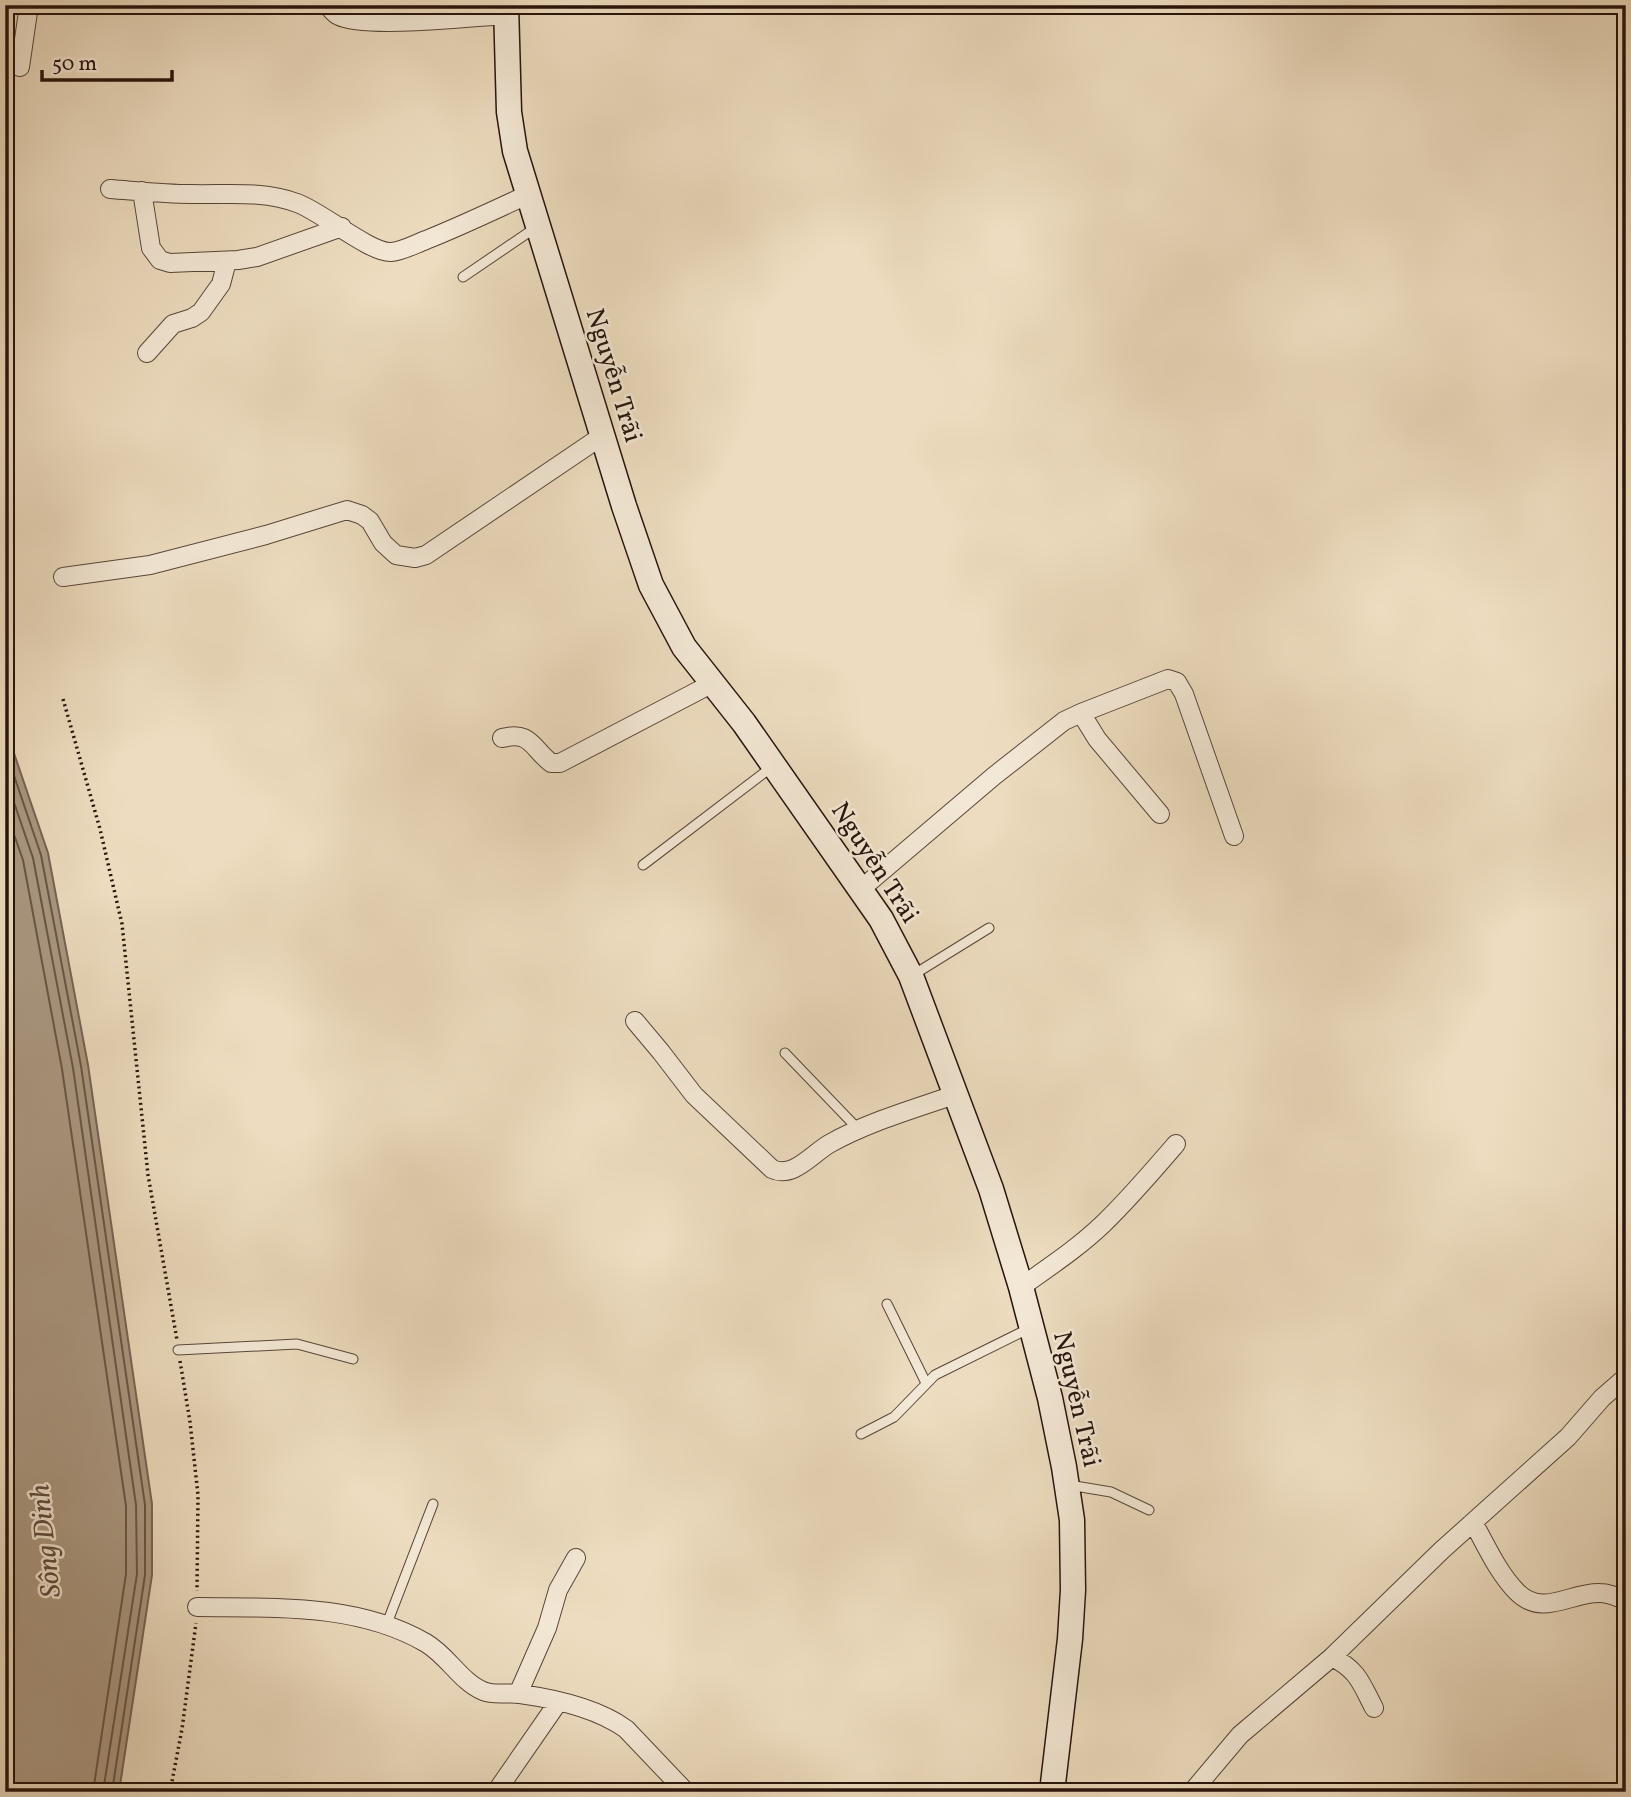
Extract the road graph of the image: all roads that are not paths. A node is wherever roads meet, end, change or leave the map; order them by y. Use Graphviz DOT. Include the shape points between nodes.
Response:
graph roads {
  1 [pos="29,5"];
  2 [pos="327,5"];
  3 [pos="506,10"];
  4 [pos="20,67"];
  5 [pos="110,189"];
  6 [pos="142,191"];
  7 [pos="529,194"];
  8 [pos="539,225"];
  9 [pos="342,227"];
  10 [pos="227,261"];
  11 [pos="463,277"];
  12 [pos="147,353"];
  13 [pos="602,436"];
  14 [pos="63,577"];
  15 [pos="713,683"];
  16 [pos="1081,713"];
  17 [pos="502,738"];
  18 [pos="774,765"];
  19 [pos="1160,814"];
  20 [pos="1234,836"];
  21 [pos="643,865"];
  22 [pos="862,889"];
  23 [pos="989,928"];
  24 [pos="911,976"];
  25 [pos="635,1021"];
  26 [pos="785,1053"];
  27 [pos="957,1094"];
  28 [pos="859,1130"];
  29 [pos="1176,1144"];
  30 [pos="1021,1287"];
  31 [pos="887,1304"];
  32 [pos="1031,1327"];
  33 [pos="178,1350"];
  34 [pos="353,1359"];
  35 [pos="1626,1377"];
  36 [pos="926,1383"];
  37 [pos="861,1434"];
  38 [pos="1067,1485"];
  39 [pos="433,1504"];
  40 [pos="1149,1510"];
  41 [pos="1473,1522"];
  42 [pos="576,1558"];
  43 [pos="1626,1601"];
  44 [pos="197,1606"];
  45 [pos="386,1626"];
  46 [pos="1332,1657"];
  47 [pos="518,1693"];
  48 [pos="559,1701"];
  49 [pos="1374,1708"];
  50 [pos="496,1792"];
  51 [pos="686,1792"];
  52 [pos="1052,1792"];
  53 [pos="1192,1792"];
  1 -- 4 [label="street"];
  2 -- 3 [label="street" via="340,16 362,20 435,20"];
  3 -- 7 [label="main road, Nguyễn Trãi" via="509,112"];
  5 -- 6 [label="street"];
  6 -- 9 [label="street" via="277,197"];
  6 -- 10 [label="street" via="151,248 160,260"];
  7 -- 8 [label="main road, Nguyễn Trãi"];
  7 -- 9 [label="street" via="452,230 389,252 372,248"];
  8 -- 11 [label="lane"];
  8 -- 13 [label="main road, Nguyễn Trãi"];
  9 -- 10 [label="street" via="257,257"];
  10 -- 12 [label="street" via="221,284 201,312 173,324"];
  13 -- 14 [label="street" via="415,558 396,555 370,521 347,510 150,565"];
  13 -- 15 [label="main road, Nguyễn Trãi" via="651,585 684,647"];
  15 -- 17 [label="street" via="560,763 551,763 527,737"];
  15 -- 18 [label="main road, Nguyễn Trãi"];
  16 -- 19 [label="street"];
  16 -- 20 [label="street" via="1168,679 1177,682"];
  16 -- 22 [label="street" via="993,776"];
  18 -- 21 [label="lane"];
  18 -- 22 [label="main road, Nguyễn Trãi"];
  22 -- 24 [label="main road, Nguyễn Trãi"];
  23 -- 24 [label="lane"];
  24 -- 27 [label="main road, Nguyễn Trãi"];
  25 -- 28 [label="street" via="706,1108 778,1172 793,1170"];
  26 -- 28 [label="lane"];
  27 -- 28 [label="street"];
  27 -- 30 [label="main road, Nguyễn Trãi"];
  29 -- 30 [label="street" via="1101,1226"];
  30 -- 32 [label="main road, Nguyễn Trãi"];
  31 -- 36 [label="lane"];
  32 -- 36 [label="lane"];
  32 -- 38 [label="main road, Nguyễn Trãi"];
  33 -- 34 [label="lane" via="297,1344"];
  35 -- 41 [label="street"];
  36 -- 37 [label="lane" via="894,1416"];
  38 -- 40 [label="lane" via="1111,1492"];
  38 -- 52 [label="main road, Nguyễn Trãi" via="1073,1590"];
  39 -- 45 [label="lane"];
  41 -- 43 [label="street" via="1507,1580 1533,1603 1557,1603 1600,1593"];
  41 -- 46 [label="street"];
  42 -- 47 [label="street" via="558,1590 547,1628"];
  44 -- 45 [label="street" via="317,1609"];
  45 -- 47 [label="street" via="437,1650 482,1691"];
  46 -- 49 [label="street" via="1358,1675"];
  46 -- 53 [label="street" via="1240,1735"];
  47 -- 48 [label="street"];
  48 -- 50 [label="street"];
  48 -- 51 [label="street" via="626,1729"];
}
